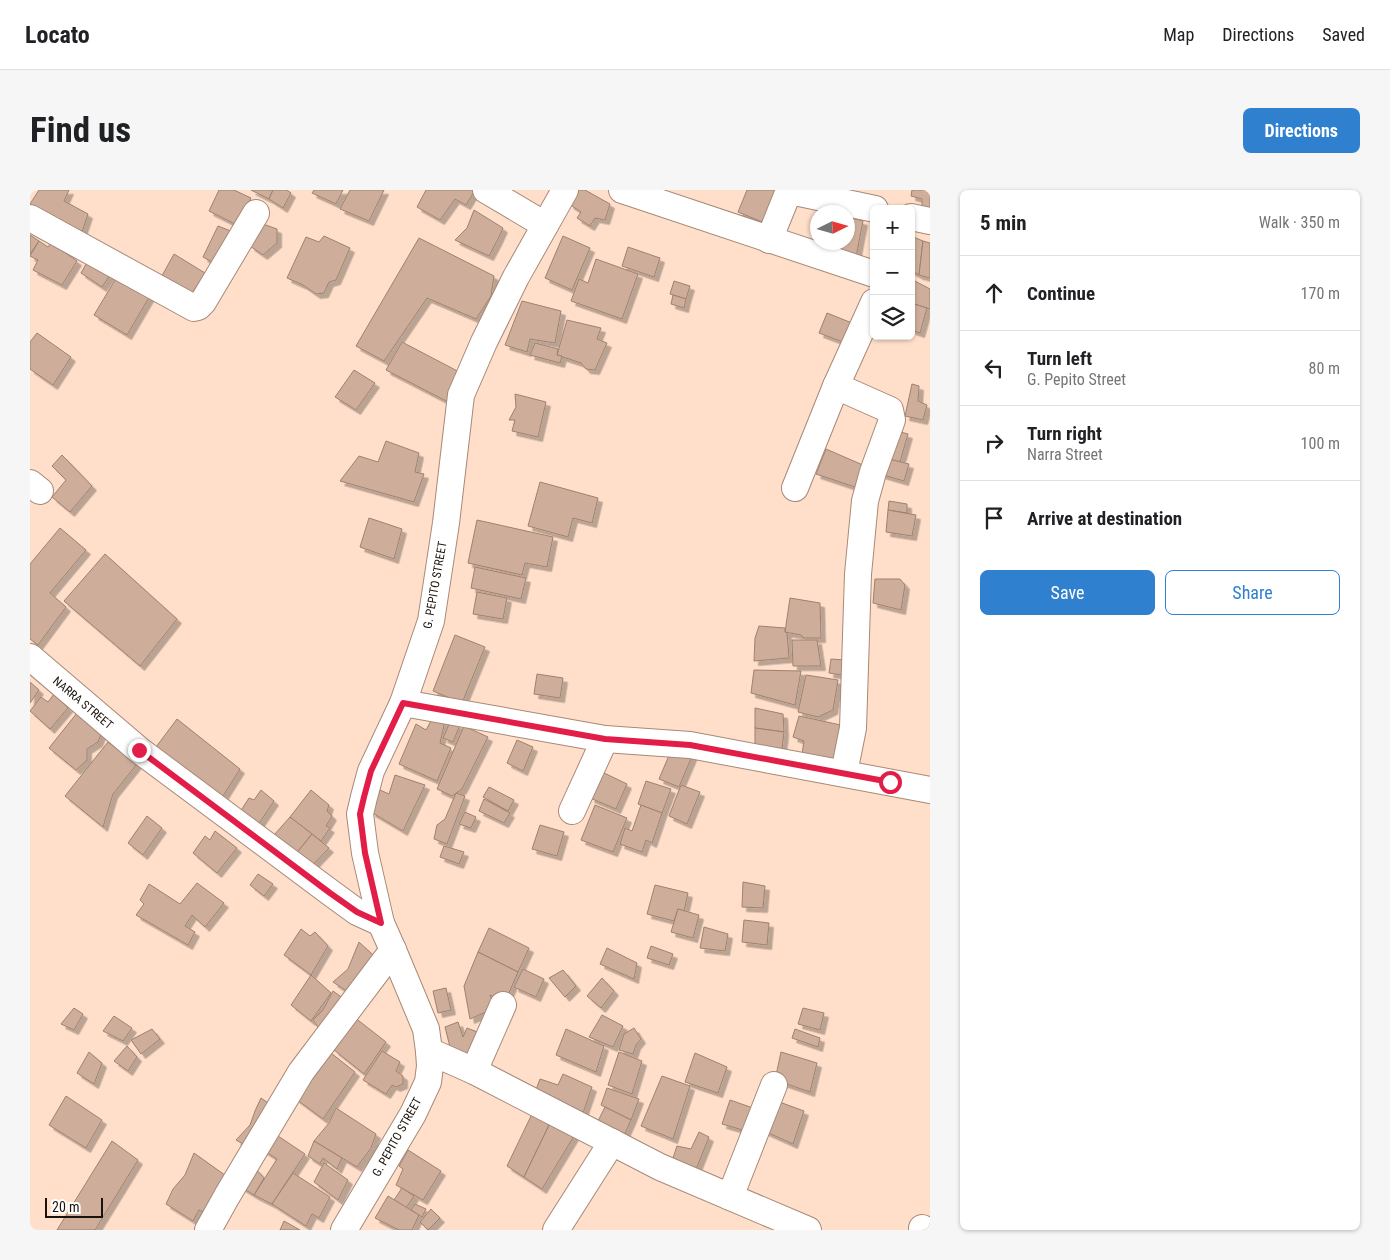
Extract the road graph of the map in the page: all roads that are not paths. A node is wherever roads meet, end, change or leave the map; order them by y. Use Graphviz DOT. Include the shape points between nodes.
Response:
graph roads {
  1 [pos="486,190"];
  2 [pos="565,190"];
  3 [pos="622,190"];
  4 [pos="870,208"];
  5 [pos="256,213"];
  6 [pos="30,218"];
  7 [pos="915,218"];
  8 [pos="930,221"];
  9 [pos="545,225"];
  10 [pos="769,240"];
  11 [pos="870,273"];
  12 [pos="870,311"];
  13 [pos="836,386"];
  14 [pos="795,488"];
  15 [pos="30,657"];
  16 [pos="403,703"];
  17 [pos="605,739"];
  18 [pos="844,773"];
  19 [pos="930,790"];
  20 [pos="572,811"];
  21 [pos="381,923"];
  22 [pos="393,950"];
  23 [pos="503,1005"];
  24 [pos="429,1051"];
  25 [pos="474,1071"];
  26 [pos="774,1084"];
  27 [pos="612,1142"];
  28 [pos="730,1197"];
  29 [pos="208,1230"];
  30 [pos="344,1230"];
  31 [pos="556,1230"];
  32 [pos="808,1230"];
  1 -- 9 [label="street"];
  2 -- 9 [label="street, G. PEPITO STREET"];
  3 -- 10 [label="street"];
  4 -- 10 [label="street" via="790,191"];
  5 -- 6 [label="street" via="198,308"];
  7 -- 8 [label="street"];
  9 -- 16 [label="street, G. PEPITO STREET" via="516,277 461,395 431,621"];
  10 -- 11 [label="street"];
  12 -- 13 [label="street"];
  13 -- 14 [label="street"];
  13 -- 18 [label="street" via="890,410 892,420 865,501 858,574 853,728"];
  15 -- 21 [label="street, NARRA STREET" via="139,750 330,893 357,912"];
  16 -- 17 [label="street"];
  16 -- 21 [label="street, G. PEPITO STREET" via="371,771 360,814"];
  17 -- 18 [label="street" via="690,745"];
  17 -- 20 [label="street"];
  18 -- 19 [label="street"];
  21 -- 22 [label="street, G. PEPITO STREET"];
  22 -- 24 [label="street, G. PEPITO STREET" via="426,1029"];
  22 -- 29 [label="street" via="301,1072"];
  23 -- 25 [label="street"];
  24 -- 25 [label="street"];
  24 -- 30 [label="street, G. PEPITO STREET" via="428,1082 413,1114"];
  25 -- 27 [label="street"];
  26 -- 28 [label="street"];
  27 -- 28 [label="street"];
  27 -- 31 [label="street"];
  28 -- 32 [label="street"];
}
